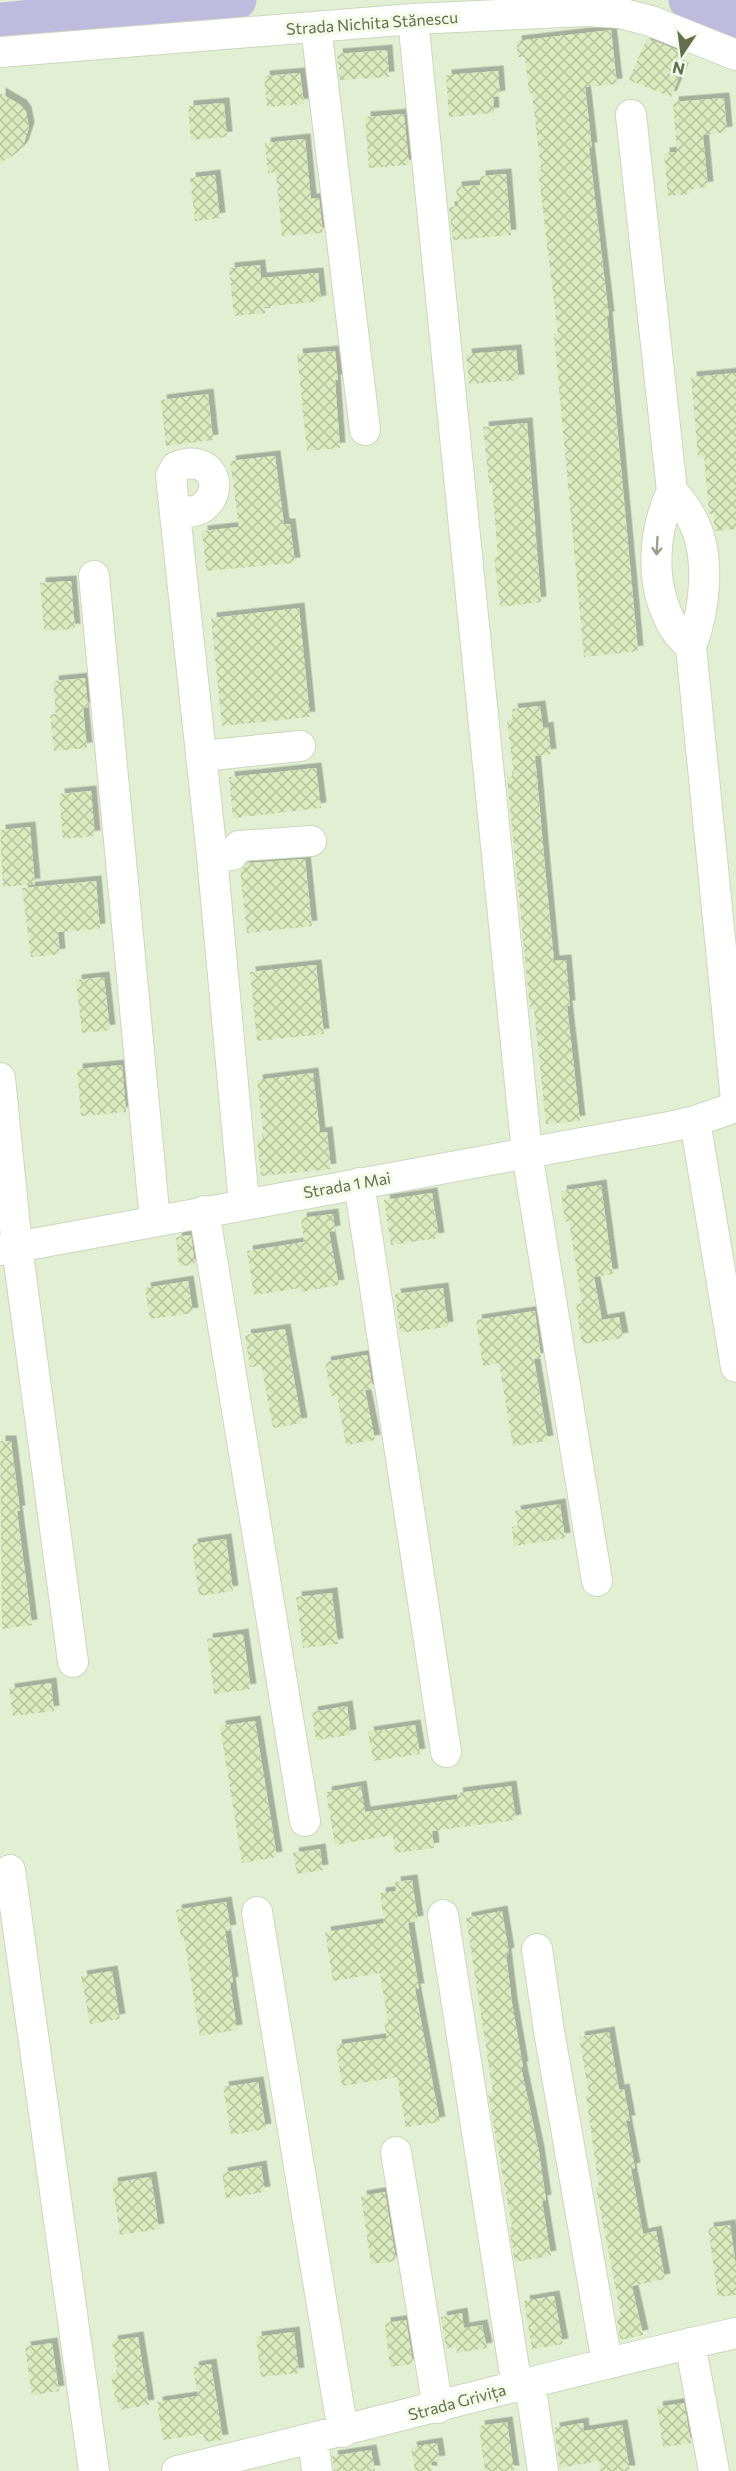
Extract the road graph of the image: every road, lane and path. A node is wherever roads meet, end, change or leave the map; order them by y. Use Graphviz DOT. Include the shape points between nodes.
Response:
graph roads {
  1 [pos="413,19"];
  2 [pos="316,27"];
  3 [pos="0,52"];
  4 [pos="736,56"];
  5 [pos="632,115"];
  6 [pos="365,430"];
  7 [pos="672,490"];
  8 [pos="175,512"];
  9 [pos="94,576"];
  10 [pos="691,647"];
  11 [pos="300,746"];
  12 [pos="202,756"];
  13 [pos="311,841"];
  14 [pos="212,856"];
  15 [pos="0,1078"];
  16 [pos="736,1100"];
  17 [pos="736,1107"];
  18 [pos="695,1121"];
  19 [pos="527,1153"];
  20 [pos="360,1183"];
  21 [pos="244,1203"];
  22 [pos="204,1211"];
  23 [pos="155,1221"];
  24 [pos="8,1248"];
  25 [pos="736,1367"];
  26 [pos="597,1581"];
  27 [pos="73,1662"];
  28 [pos="446,1752"];
  29 [pos="305,1821"];
  30 [pos="10,1870"];
  31 [pos="257,1912"];
  32 [pos="442,1915"];
  33 [pos="537,1949"];
  34 [pos="396,2152"];
  35 [pos="736,2332"];
  36 [pos="690,2343"];
  37 [pos="607,2363"];
  38 [pos="524,2385"];
  39 [pos="438,2408"];
  40 [pos="343,2432"];
  41 [pos="313,2439"];
  42 [pos="94,2471"];
  43 [pos="177,2471"];
  44 [pos="317,2471"];
  45 [pos="543,2471"];
  46 [pos="714,2471"];
  1 -- 2 [label="street, Strada Nichita Stănescu"];
  1 -- 4 [label="street, Strada Nichita Stănescu" via="574,11 620,13 651,21"];
  1 -- 19 [label="street"];
  2 -- 3 [label="street, Strada Nichita Stănescu"];
  2 -- 6 [label="street"];
  5 -- 7 [label="street"];
  7 -- 10 [label="street" via="692,518 701,547 704,599"];
  7 -- 10 [label="street, one-way" via="657,538 659,585 674,628"];
  8 -- 12 [label="street"];
  9 -- 23 [label="street"];
  10 -- 16 [label="street"];
  11 -- 12 [label="street"];
  12 -- 14 [label="street"];
  13 -- 14 [label="street" via="239,846 232,855"];
  14 -- 21 [label="street"];
  15 -- 24 [label="street"];
  17 -- 18 [label="street, Strada 1 Mai"];
  18 -- 19 [label="street, Strada 1 Mai"];
  18 -- 25 [label="street"];
  19 -- 20 [label="street, Strada 1 Mai"];
  19 -- 26 [label="street"];
  20 -- 21 [label="street, Strada 1 Mai"];
  20 -- 28 [label="street"];
  21 -- 22 [label="street, Strada 1 Mai"];
  22 -- 23 [label="street, Strada 1 Mai"];
  22 -- 29 [label="street"];
  23 -- 24 [label="street, Strada 1 Mai"];
  24 -- 27 [label="street"];
  30 -- 42 [label="street"];
  31 -- 40 [label="street"];
  32 -- 38 [label="street"];
  33 -- 37 [label="street"];
  34 -- 39 [label="street"];
  35 -- 36 [label="street, Strada Grivița"];
  36 -- 37 [label="street, Strada Grivița"];
  36 -- 46 [label="street"];
  37 -- 38 [label="street, Strada Grivița"];
  38 -- 39 [label="street, Strada Grivița"];
  38 -- 45 [label="street"];
  39 -- 40 [label="street, Strada Grivița"];
  40 -- 41 [label="street, Strada Grivița"];
  41 -- 43 [label="street, Strada Grivița"];
  41 -- 44 [label="street"];
}
